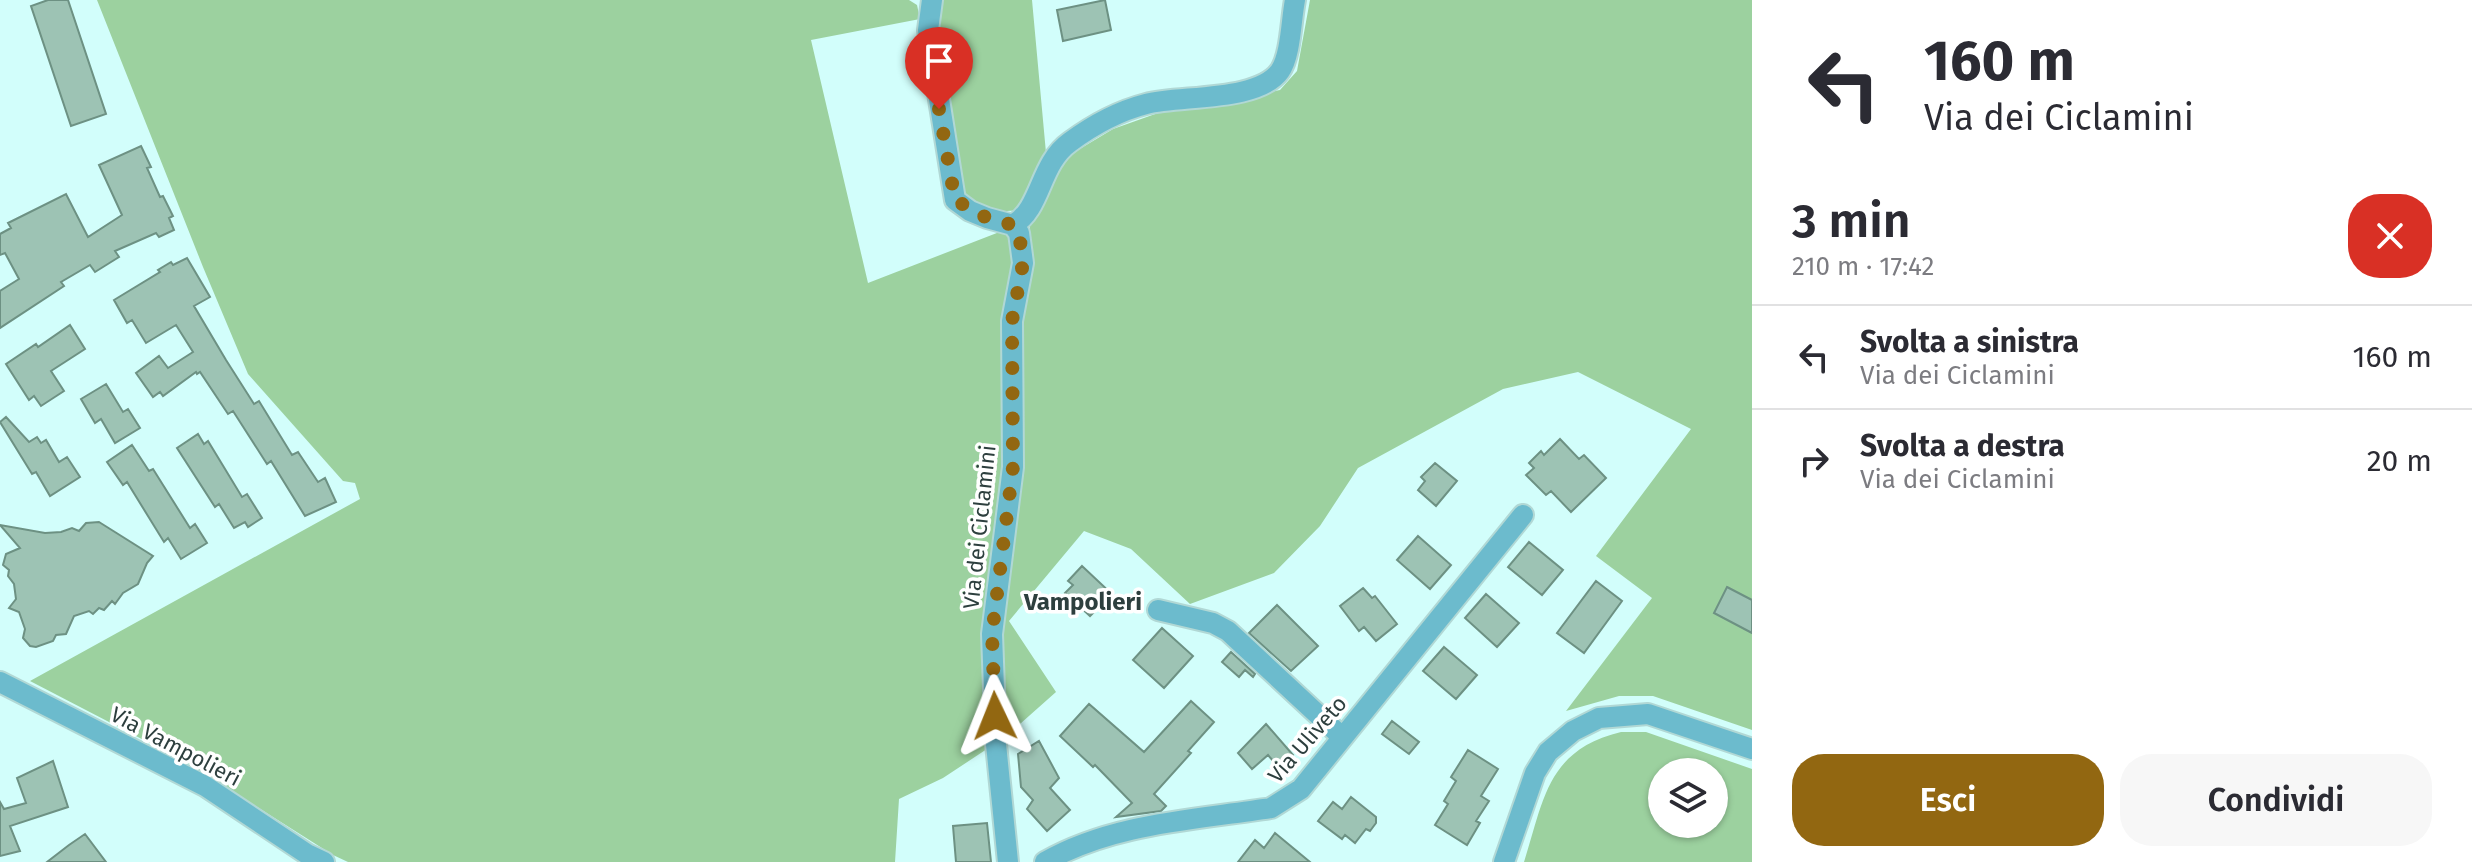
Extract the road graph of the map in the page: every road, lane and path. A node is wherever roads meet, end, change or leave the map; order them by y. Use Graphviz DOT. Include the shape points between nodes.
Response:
graph roads {
  1 [pos="932,0"];
  2 [pos="1295,0"];
  3 [pos="1013,225"];
  4 [pos="1523,515"];
  5 [pos="1158,610"];
  6 [pos="0,682"];
  7 [pos="1342,737"];
  8 [pos="1752,749"];
  9 [pos="324,862"];
  10 [pos="1008,862"];
  11 [pos="1045,862"];
  12 [pos="1504,862"];
  1 -- 3 [label="street" via="928,30 955,200"];
  2 -- 3 [label="street" via="1288,55 1271,81 1147,104 1100,121 1050,161 1025,218"];
  3 -- 10 [label="street, Via dei Ciclamini" via="1023,263 1012,321 1013,467 992,634"];
  4 -- 7 [label="street, Via Uliveto"];
  5 -- 7 [label="street" via="1228,631"];
  6 -- 9 [label="street, Via Vampolieri" via="205,786"];
  7 -- 11 [label="street, Via Uliveto" via="1301,789 1271,808 1114,833"];
  8 -- 12 [label="street" via="1648,714 1599,718 1548,752 1535,773"];
}
